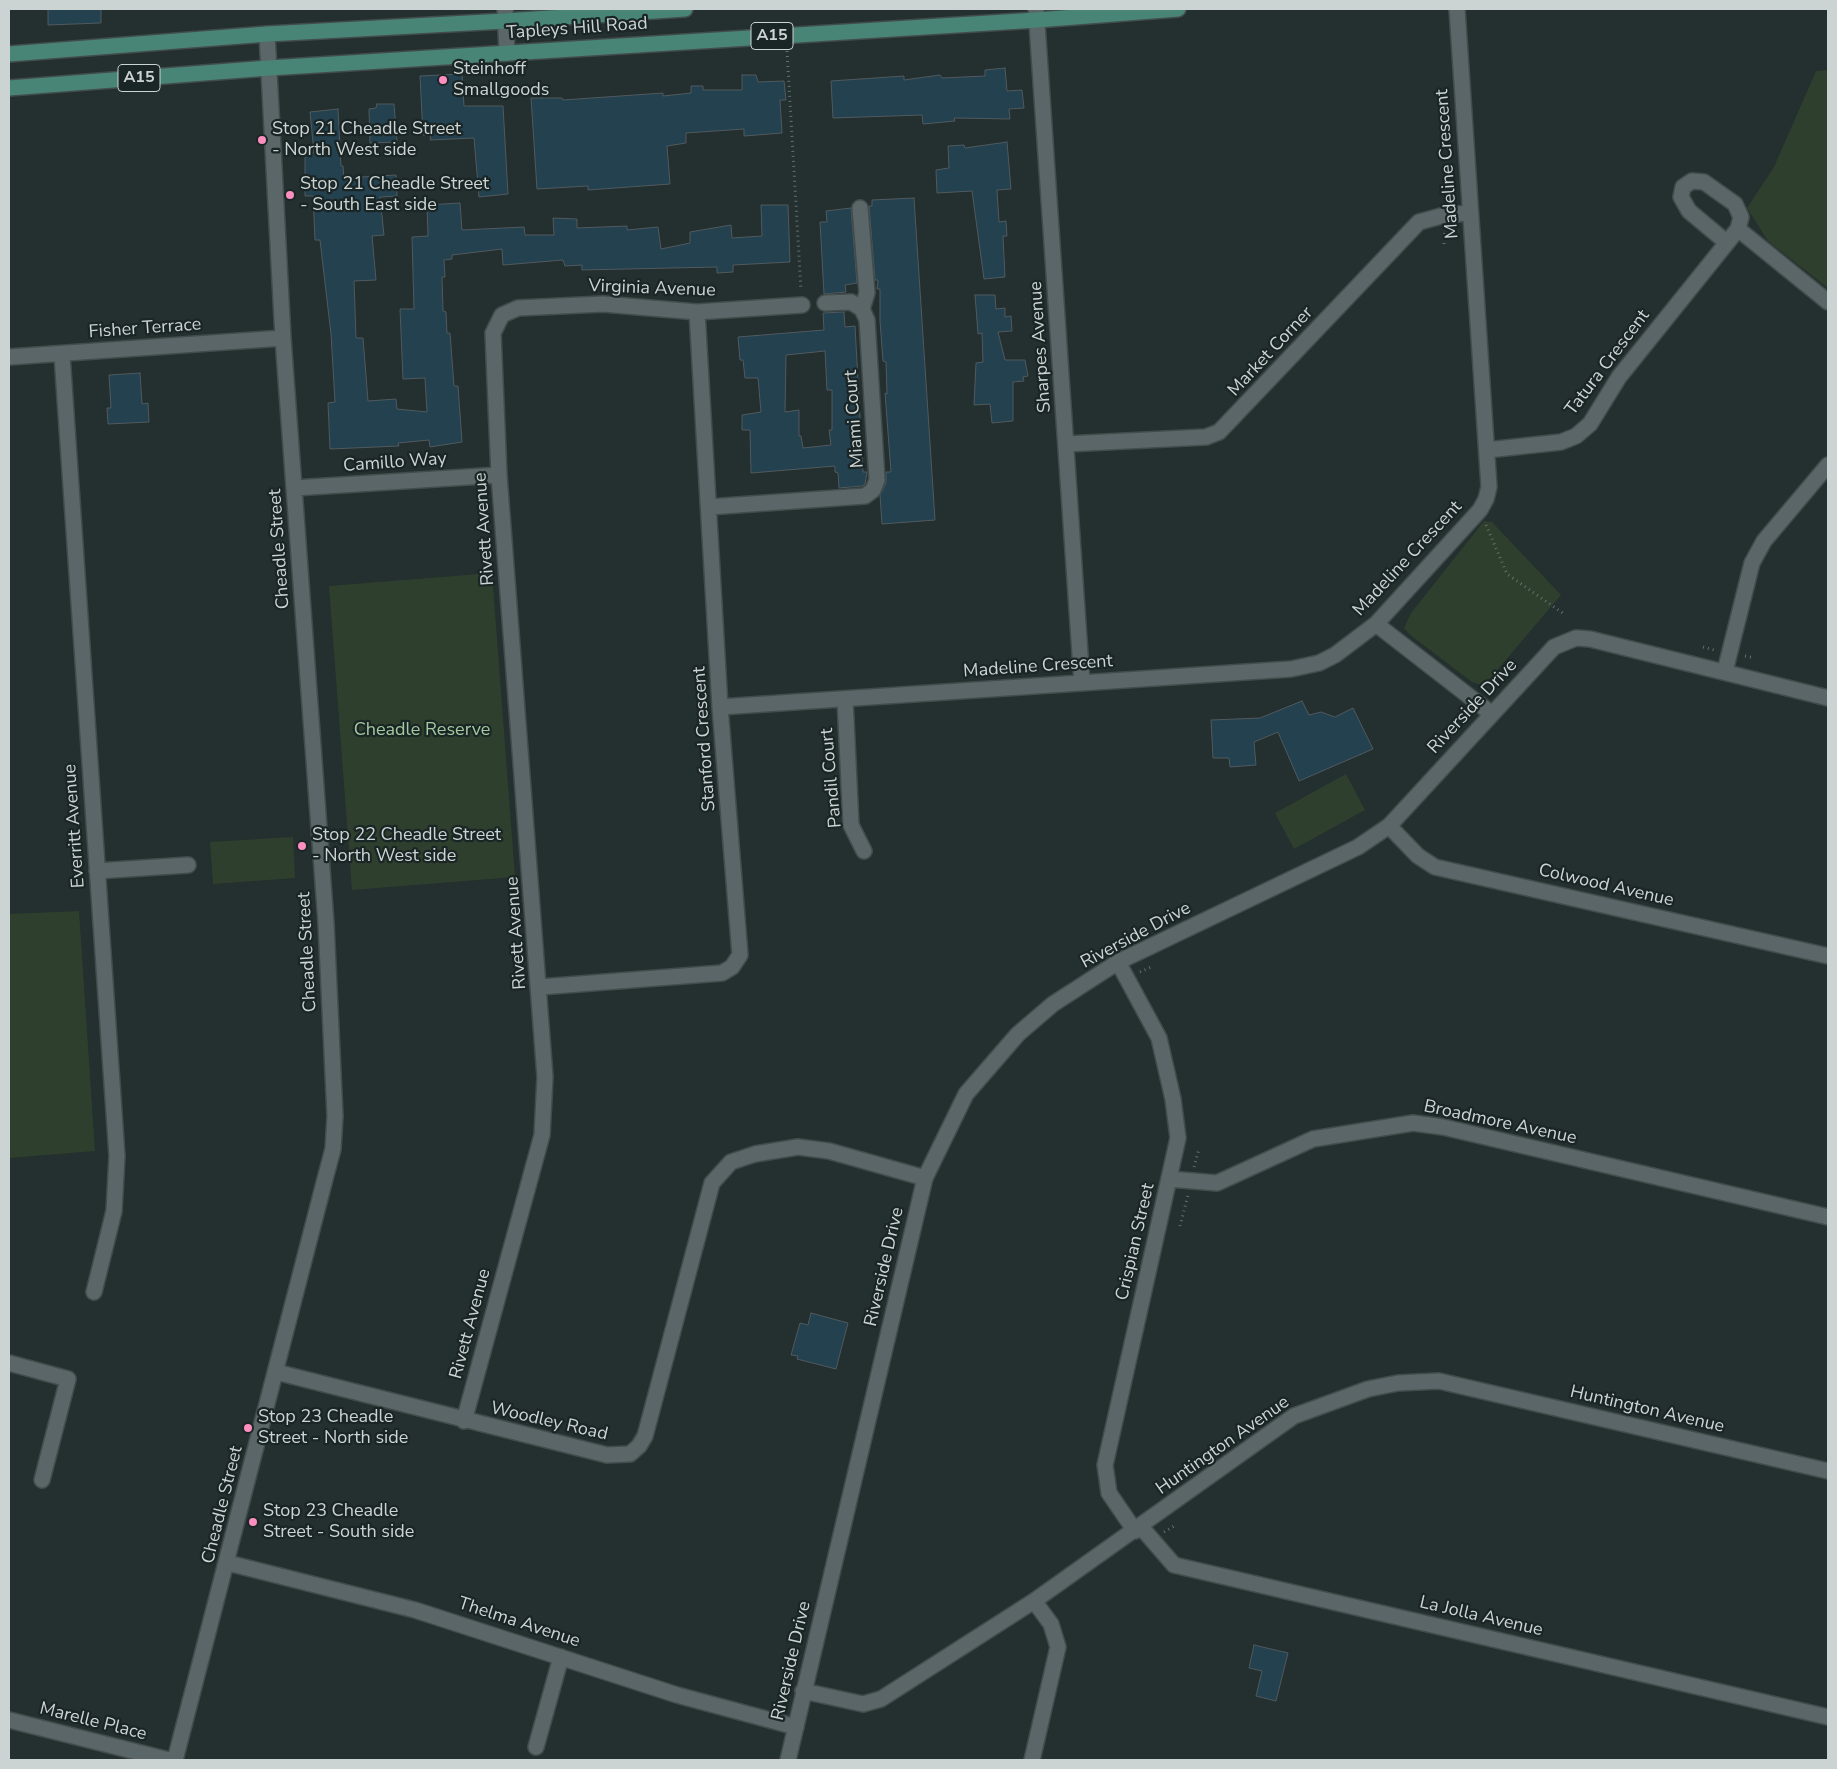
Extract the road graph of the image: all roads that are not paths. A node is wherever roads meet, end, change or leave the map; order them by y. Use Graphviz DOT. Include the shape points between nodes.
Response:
graph roads {
  1 [pos="685,9"];
  2 [pos="1178,9"];
  3 [pos="1457,9"];
  4 [pos="1036,14"];
  5 [pos="505,15"];
  6 [pos="267,34"];
  7 [pos="507,52"];
  8 [pos="9,54"];
  9 [pos="269,68"];
  10 [pos="9,88"];
  11 [pos="860,208"];
  12 [pos="1469,213"];
  13 [pos="1738,229"];
  14 [pos="1726,242"];
  15 [pos="1828,302"];
  16 [pos="825,303"];
  17 [pos="802,305"];
  18 [pos="862,309"];
  19 [pos="697,312"];
  20 [pos="502,315"];
  21 [pos="283,338"];
  22 [pos="62,354"];
  23 [pos="9,357"];
  24 [pos="1066,444"];
  25 [pos="1487,450"];
  26 [pos="1828,465"];
  27 [pos="499,475"];
  28 [pos="294,488"];
  29 [pos="709,507"];
  30 [pos="1376,624"];
  31 [pos="1724,671"];
  32 [pos="1082,683"];
  33 [pos="1828,698"];
  34 [pos="845,699"];
  35 [pos="720,708"];
  36 [pos="1492,714"];
  37 [pos="1389,826"];
  38 [pos="864,851"];
  39 [pos="188,865"];
  40 [pos="97,871"];
  41 [pos="1828,956"];
  42 [pos="1118,962"];
  43 [pos="540,988"];
  44 [pos="925,1178"];
  45 [pos="1169,1179"];
  46 [pos="1828,1217"];
  47 [pos="94,1292"];
  48 [pos="9,1363"];
  49 [pos="276,1372"];
  50 [pos="464,1421"];
  51 [pos="1828,1471"];
  52 [pos="42,1480"];
  53 [pos="1138,1529"];
  54 [pos="228,1563"];
  55 [pos="1034,1602"];
  56 [pos="561,1657"];
  57 [pos="803,1691"];
  58 [pos="1828,1717"];
  59 [pos="9,1720"];
  60 [pos="796,1727"];
  61 [pos="536,1747"];
  62 [pos="169,1760"];
  63 [pos="175,1760"];
  64 [pos="788,1760"];
  65 [pos="1032,1760"];
  1 -- 5 [label="main road, Tapleys Hill Road / A15"];
  2 -- 4 [label="main road, Tapleys Hill Road / A15"];
  3 -- 12 [label="street, Madeline Crescent"];
  4 -- 7 [label="main road, Tapleys Hill Road / A15"];
  4 -- 24 [label="street, Sharpes Avenue"];
  5 -- 6 [label="main road, Tapleys Hill Road / A15"];
  5 -- 7 [label="street"];
  6 -- 8 [label="main road, Tapleys Hill Road / A15"];
  6 -- 9 [label="street, Cheadle Street"];
  7 -- 9 [label="main road, Tapleys Hill Road / A15"];
  9 -- 10 [label="main road, Tapleys Hill Road / A15"];
  9 -- 21 [label="street, Cheadle Street"];
  11 -- 18 [label="street" via="867,293"];
  12 -- 24 [label="street, Market Corner" via="1419,222 1219,432 1206,437"];
  12 -- 25 [label="street, Madeline Crescent"];
  13 -- 14 [label="street, Tatura Crescent"];
  13 -- 14 [label="street" via="1741,217 1734,204 1704,182 1692,181 1683,187 1680,197 1689,211"];
  13 -- 15 [label="street"];
  14 -- 25 [label="street, Tatura Crescent" via="1619,377 1590,424 1576,436 1561,442"];
  16 -- 18 [label="street" via="851,302"];
  17 -- 19 [label="street, Virginia Avenue"];
  18 -- 29 [label="street, Miami Court" via="867,320 876,461 877,480 873,490 865,496"];
  19 -- 20 [label="street, Virginia Avenue" via="603,304 518,308"];
  19 -- 29 [label="street, Stanford Crescent"];
  20 -- 27 [label="street, Rivett Avenue" via="493,333"];
  21 -- 22 [label="street, Fisher Terrace"];
  21 -- 28 [label="street, Cheadle Street"];
  22 -- 23 [label="street, Fisher Terrace"];
  22 -- 40 [label="street, Everritt Avenue"];
  24 -- 32 [label="street, Sharpes Avenue"];
  25 -- 30 [label="street, Madeline Crescent" via="1489,487 1486,499"];
  26 -- 31 [label="street" via="1764,541 1752,563"];
  27 -- 28 [label="street, Camillo Way"];
  27 -- 43 [label="street, Rivett Avenue"];
  28 -- 49 [label="street, Cheadle Street" via="326,913 335,1116 333,1148"];
  29 -- 35 [label="street, Stanford Crescent"];
  30 -- 32 [label="street, Madeline Crescent" via="1335,655 1319,663 1291,669"];
  30 -- 36 [label="street"];
  31 -- 33 [label="street, Riverside Drive"];
  31 -- 36 [label="street, Riverside Drive" via="1576,638 1554,647"];
  32 -- 34 [label="street, Madeline Crescent"];
  34 -- 35 [label="street, Madeline Crescent"];
  34 -- 38 [label="street, Pandil Court" via="851,825"];
  35 -- 43 [label="street, Stanford Crescent" via="740,955 732,967 722,973"];
  36 -- 37 [label="street, Riverside Drive"];
  37 -- 41 [label="street, Colwood Avenue" via="1418,856 1435,867"];
  37 -- 42 [label="street, Riverside Drive" via="1358,847"];
  39 -- 40 [label="street"];
  40 -- 47 [label="street, Everritt Avenue" via="117,1156 114,1211"];
  42 -- 44 [label="street, Riverside Drive" via="1053,1004 1018,1034 966,1094"];
  42 -- 45 [label="street, Crispian Street" via="1159,1038 1178,1138"];
  43 -- 50 [label="street, Rivett Avenue" via="545,1077 542,1135"];
  44 -- 50 [label="street, Woodley Road" via="829,1151 798,1147 755,1154 731,1162 712,1183 645,1436 630,1454 607,1456"];
  44 -- 57 [label="street, Riverside Drive"];
  45 -- 46 [label="street, Broadmore Avenue" via="1217,1183 1313,1139 1413,1123"];
  45 -- 53 [label="street, Crispian Street" via="1105,1465 1110,1493"];
  48 -- 52 [label="street" via="68,1379"];
  49 -- 50 [label="street, Woodley Road"];
  49 -- 54 [label="street, Cheadle Street"];
  51 -- 53 [label="street, Huntington Avenue" via="1439,1381 1398,1383 1368,1389 1294,1416"];
  53 -- 55 [label="street, Huntington Avenue"];
  53 -- 58 [label="street, La Jolla Avenue" via="1174,1565"];
  54 -- 56 [label="street, Thelma Avenue" via="415,1610"];
  54 -- 63 [label="street, Cheadle Street"];
  55 -- 57 [label="street, Huntington Avenue" via="881,1699 863,1704"];
  55 -- 65 [label="street" via="1051,1624 1058,1647"];
  56 -- 60 [label="street, Thelma Avenue" via="677,1695"];
  56 -- 61 [label="street"];
  57 -- 60 [label="street, Riverside Drive"];
  59 -- 62 [label="street, Marelle Place"];
  60 -- 64 [label="street, Riverside Drive"];
}
